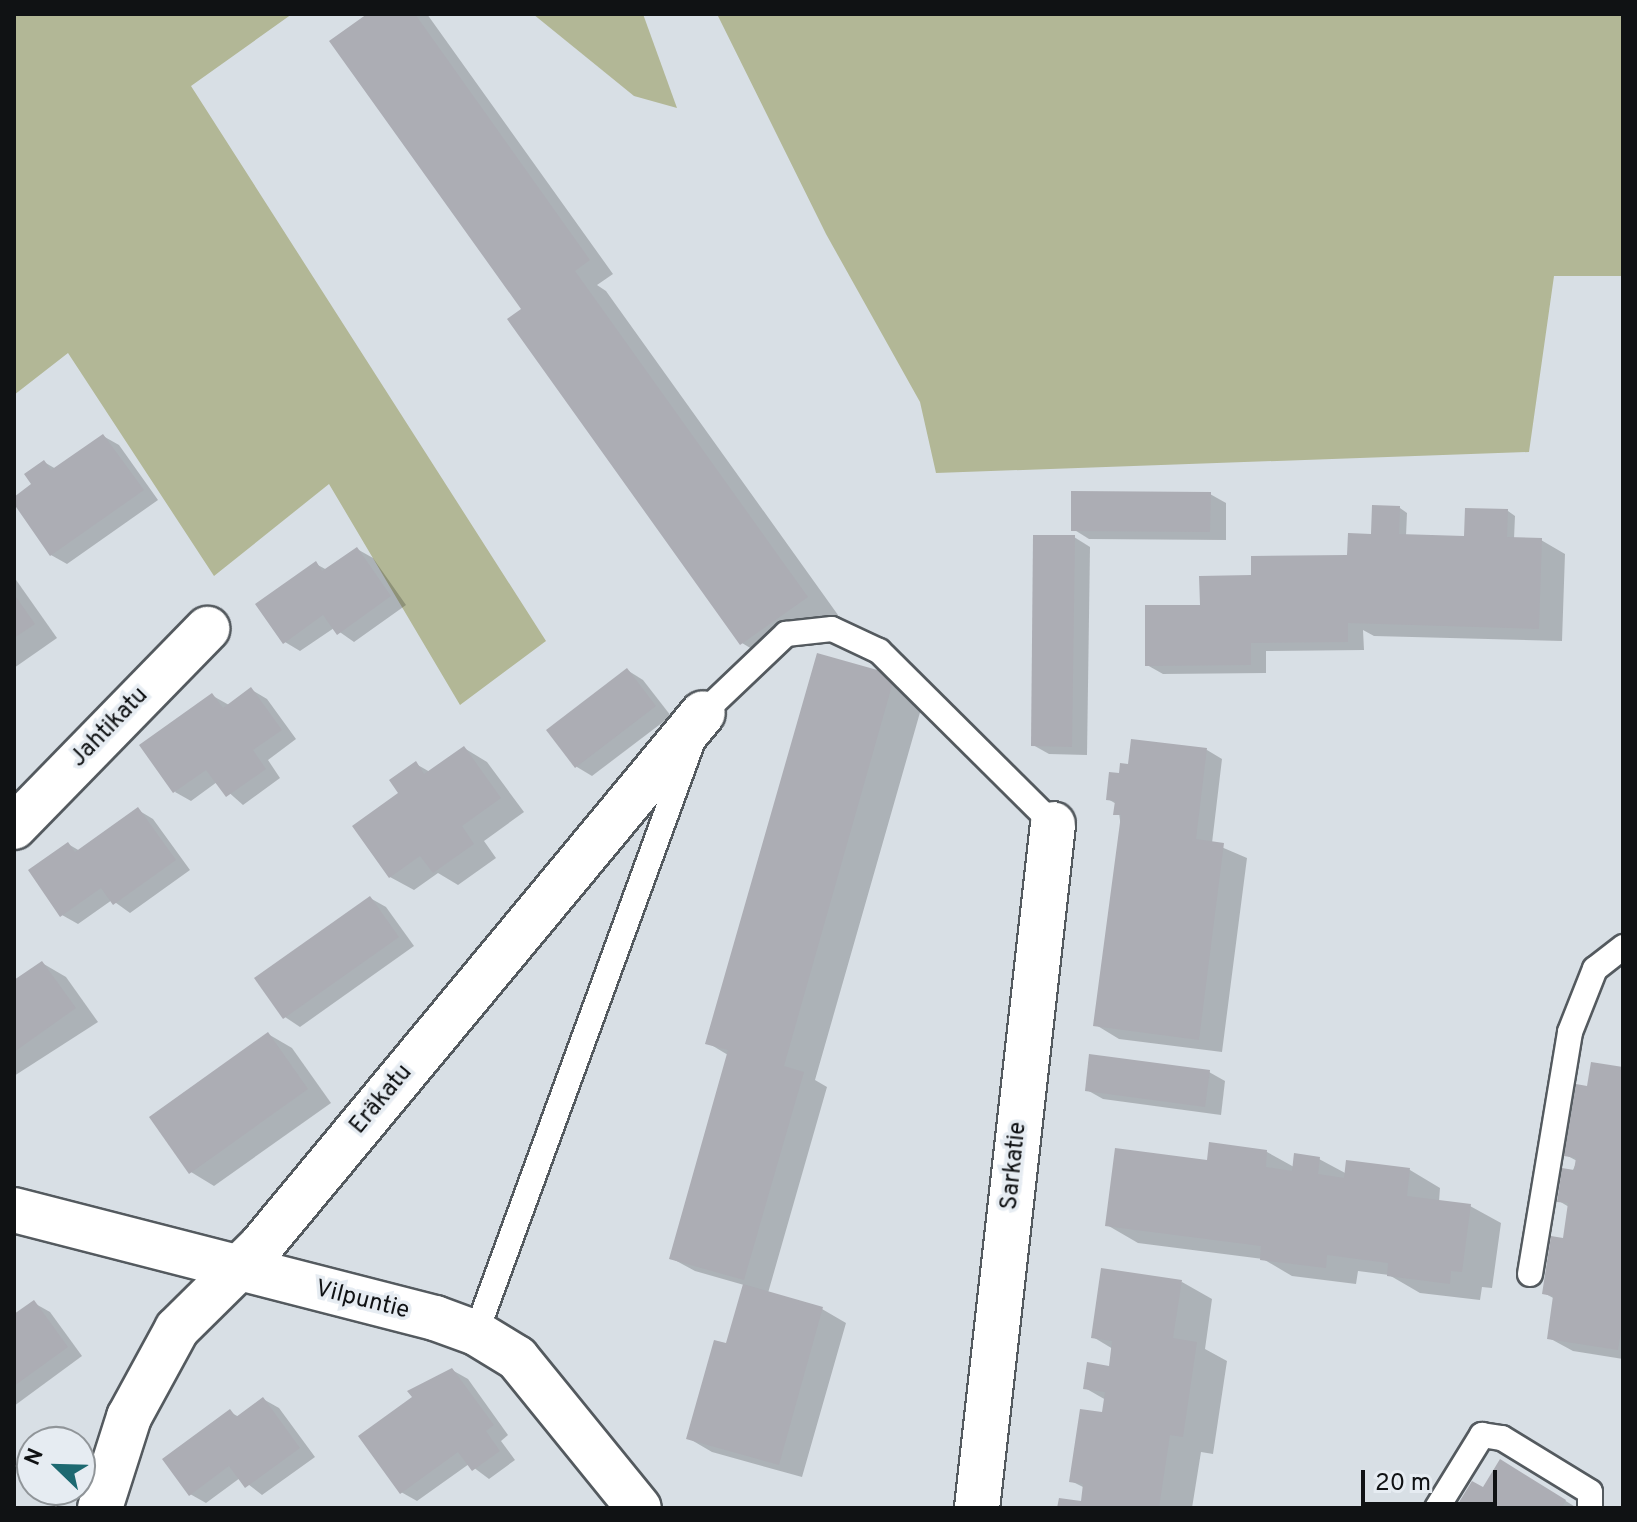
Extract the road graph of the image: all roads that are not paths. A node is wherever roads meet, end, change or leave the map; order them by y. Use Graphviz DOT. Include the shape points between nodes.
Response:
graph roads {
  1 [pos="207,629"];
  2 [pos="703,713"];
  3 [pos="1053,824"];
  4 [pos="14,827"];
  5 [pos="1623,947"];
  6 [pos="14,1210"];
  7 [pos="236,1270"];
  8 [pos="1530,1274"];
  9 [pos="476,1333"];
  10 [pos="624,1502"];
  11 [pos="100,1508"];
  12 [pos="977,1508"];
  13 [pos="1437,1508"];
  14 [pos="1590,1508"];
  1 -- 4 [label="street, Jahtikatu"];
  2 -- 3 [label="lane" via="786,634 832,629 879,651"];
  2 -- 7 [label="street, Eräkatu"];
  2 -- 9 [label="lane"];
  3 -- 12 [label="street, Sarkatie"];
  5 -- 8 [label="lane" via="1595,969 1570,1032"];
  6 -- 7 [label="street, Vilpuntie"];
  7 -- 9 [label="street, Vilpuntie" via="435,1318"];
  7 -- 11 [label="street, Eräkatu" via="177,1329 129,1417"];
  9 -- 10 [label="street, Vilpuntie" via="517,1358"];
  13 -- 14 [label="lane" via="1482,1435 1502,1438 1590,1492"];
}
